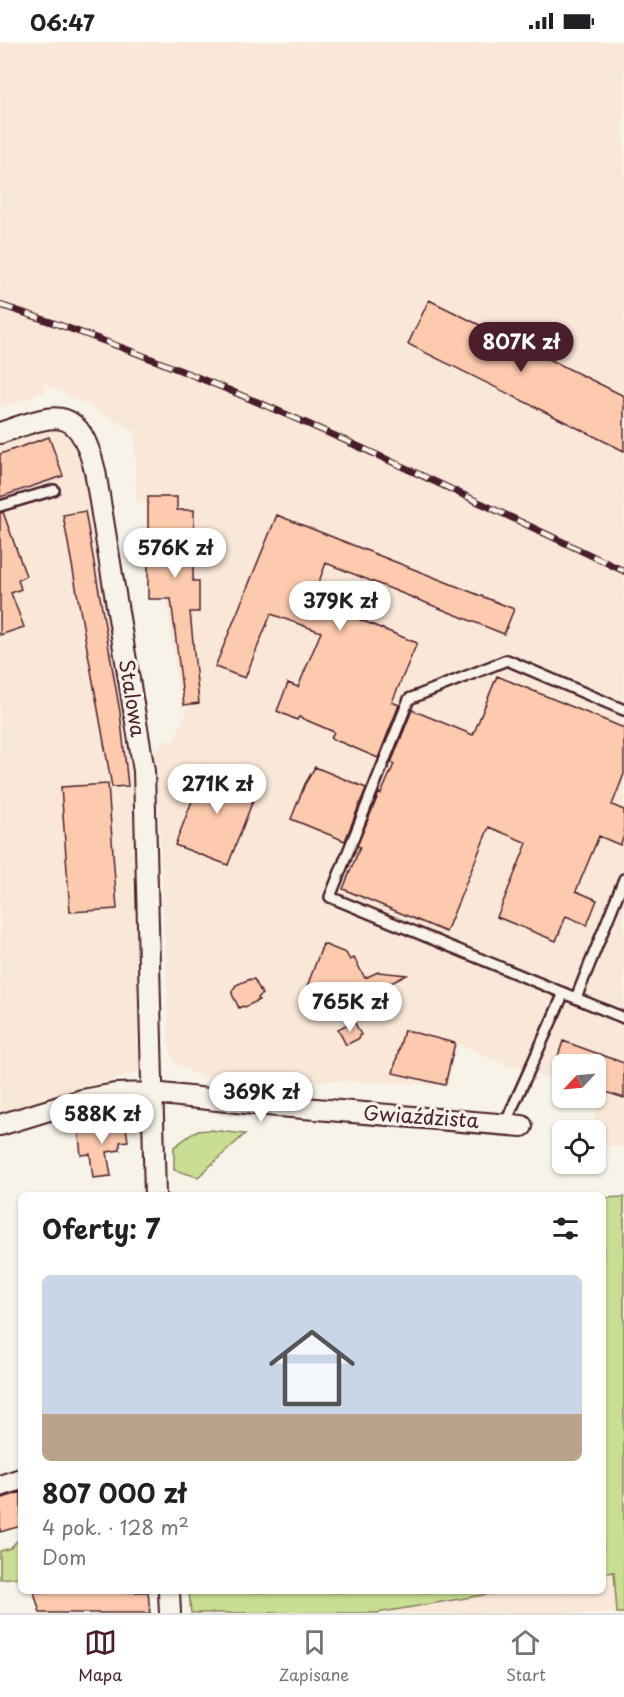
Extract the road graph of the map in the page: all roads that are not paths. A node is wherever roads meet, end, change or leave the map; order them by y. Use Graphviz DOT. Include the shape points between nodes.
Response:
graph roads {
  1 [pos="0,433"];
  2 [pos="54,490"];
  3 [pos="0,506"];
  4 [pos="624,711"];
  5 [pos="624,879"];
  6 [pos="564,993"];
  7 [pos="576,998"];
  8 [pos="624,1018"];
  9 [pos="152,1094"];
  10 [pos="0,1125"];
  11 [pos="514,1125"];
  12 [pos="155,1192"];
  13 [pos="18,1480"];
  14 [pos="0,1486"];
  15 [pos="169,1594"];
  16 [pos="170,1613"];
  1 -- 9 [label="street, Stalowa" via="43,419 66,420 87,441 95,471 144,771"];
  2 -- 3 [label="lane"];
  4 -- 6 [label="lane" via="507,660 409,699 330,897"];
  5 -- 7 [label="lane"];
  6 -- 7 [label="lane"];
  6 -- 11 [label="lane"];
  7 -- 8 [label="lane"];
  9 -- 10 [label="street, Gwiaździsta" via="115,1094 82,1100"];
  9 -- 11 [label="street, Gwiaździsta"];
  9 -- 12 [label="street, Stalowa"];
  13 -- 14 [label="street"];
  15 -- 16 [label="street"];
}
